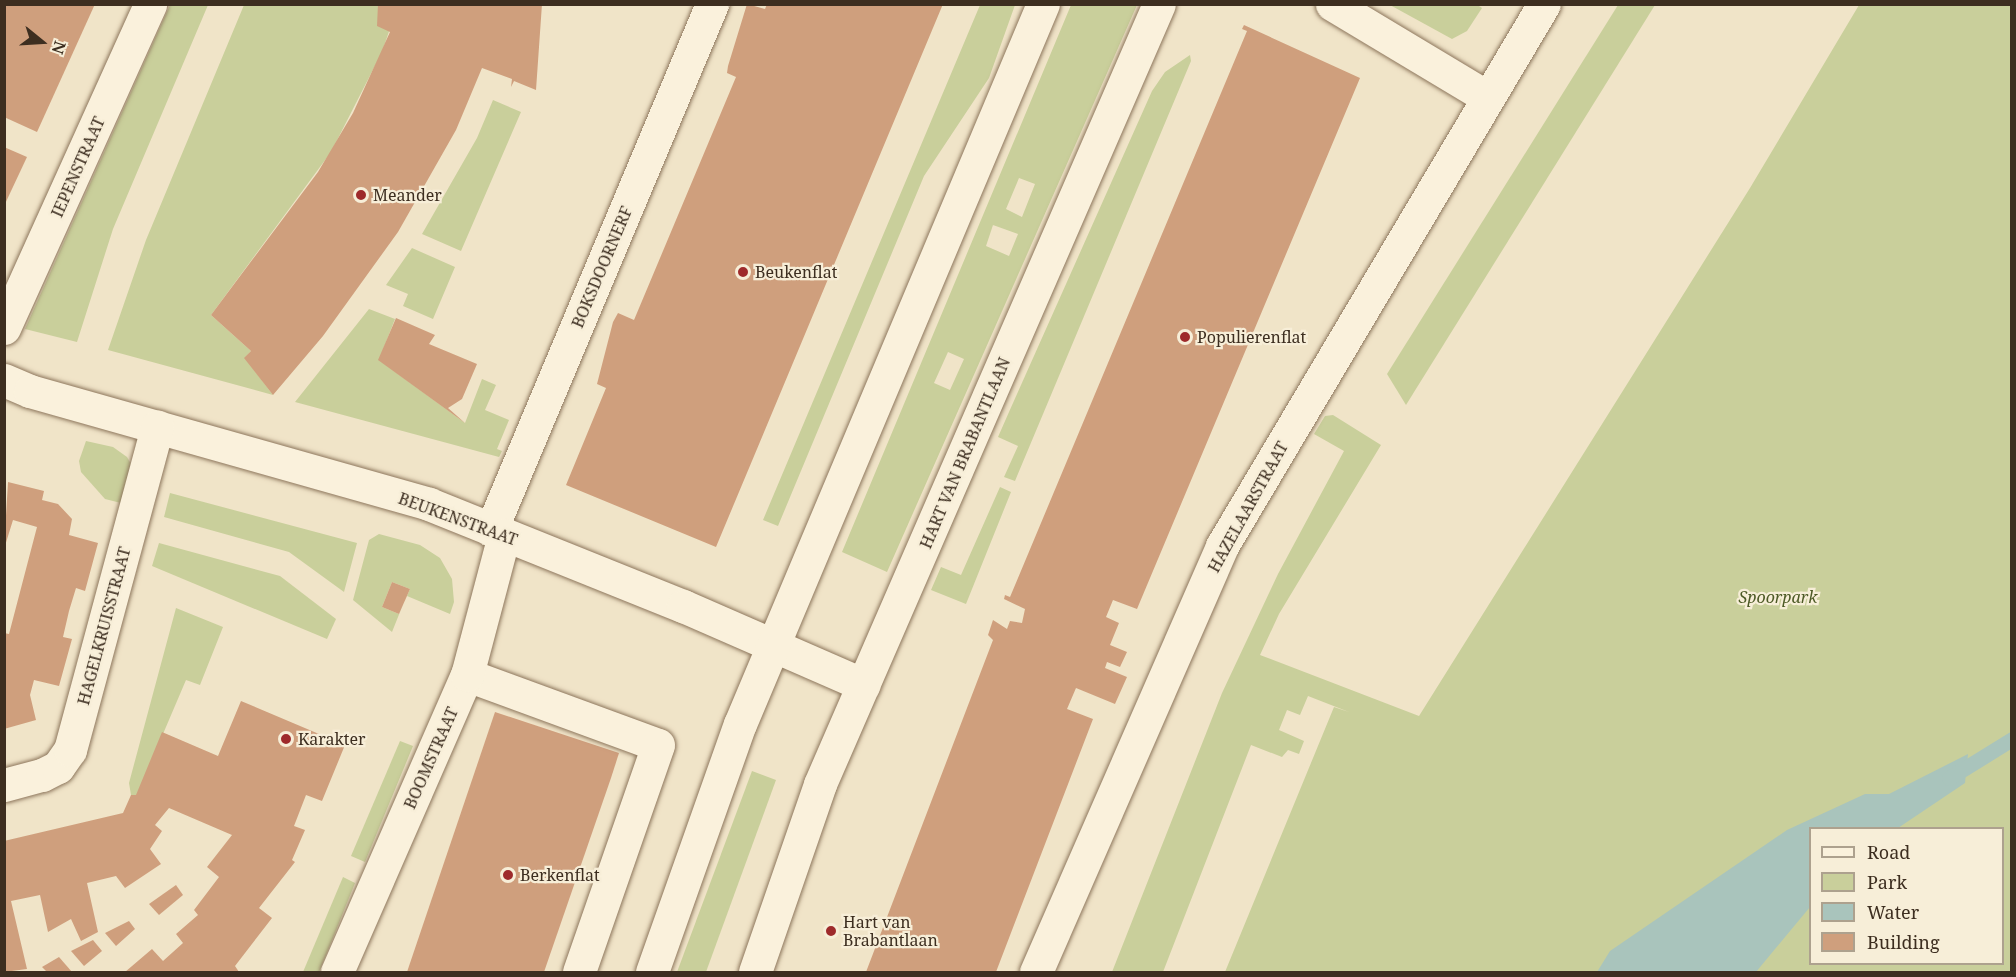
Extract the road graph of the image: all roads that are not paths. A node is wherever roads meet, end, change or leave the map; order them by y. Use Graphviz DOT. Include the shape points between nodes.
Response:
graph roads {
  1 [pos="150,4"];
  2 [pos="712,4"];
  3 [pos="1043,4"];
  4 [pos="1159,4"];
  5 [pos="1332,4"];
  6 [pos="1544,4"];
  7 [pos="1487,97"];
  8 [pos="4,328"];
  9 [pos="4,380"];
  10 [pos="158,427"];
  11 [pos="498,533"];
  12 [pos="774,645"];
  13 [pos="467,675"];
  14 [pos="864,685"];
  15 [pos="4,784"];
  16 [pos="337,972"];
  17 [pos="579,972"];
  18 [pos="652,972"];
  19 [pos="755,972"];
  20 [pos="1036,972"];
  1 -- 8 [label="street, IEPENSTRAAT"];
  2 -- 11 [label="street, BOKSDOORNERF"];
  3 -- 12 [label="street"];
  4 -- 14 [label="street, HART VAN BRABANTLAAN"];
  5 -- 7 [label="street"];
  6 -- 7 [label="street, HAZELAARSTRAAT"];
  7 -- 20 [label="street, HAZELAARSTRAAT" via="1222,546"];
  9 -- 10 [label="street, BEUKENSTRAAT"];
  10 -- 11 [label="street, BEUKENSTRAAT" via="429,504"];
  10 -- 15 [label="street, HAGELKRUISSTRAAT" via="70,750 58,766 42,776"];
  11 -- 12 [label="street, BEUKENSTRAAT"];
  11 -- 13 [label="street, BOOMSTRAAT"];
  12 -- 14 [label="street, BEUKENSTRAAT"];
  12 -- 18 [label="street" via="740,724"];
  13 -- 16 [label="street, BOOMSTRAAT"];
  13 -- 17 [label="street" via="658,745"];
  14 -- 19 [label="street, HART VAN BRABANTLAAN" via="820,784"];
}
